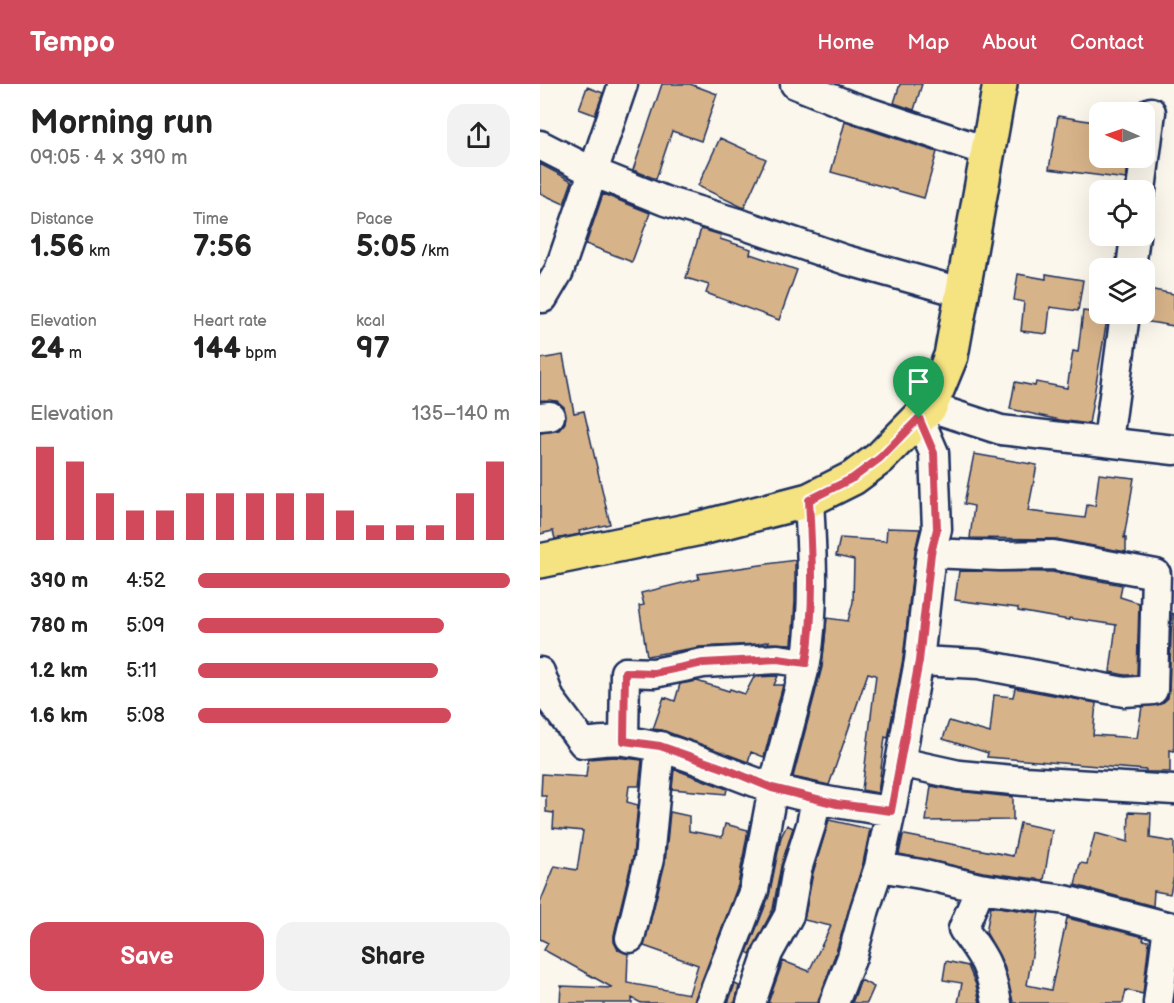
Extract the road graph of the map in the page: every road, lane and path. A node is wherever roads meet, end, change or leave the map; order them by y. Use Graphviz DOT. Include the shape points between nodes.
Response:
graph roads {
  1 [pos="623,84"];
  2 [pos="795,84"];
  3 [pos="1000,84"];
  4 [pos="540,145"];
  5 [pos="989,152"];
  6 [pos="593,172"];
  7 [pos="964,293"];
  8 [pos="540,297"];
  9 [pos="1124,324"];
  10 [pos="925,413"];
  11 [pos="1108,441"];
  12 [pos="1174,450"];
  13 [pos="809,500"];
  14 [pos="931,553"];
  15 [pos="540,561"];
  16 [pos="919,661"];
  17 [pos="806,663"];
  18 [pos="540,672"];
  19 [pos="624,741"];
  20 [pos="660,746"];
  21 [pos="900,762"];
  22 [pos="772,788"];
  23 [pos="1174,789"];
  24 [pos="816,799"];
  25 [pos="891,811"];
  26 [pos="879,867"];
  27 [pos="980,888"];
  28 [pos="1171,927"];
  29 [pos="630,938"];
  30 [pos="710,1003"];
  31 [pos="751,1003"];
  32 [pos="834,1003"];
  33 [pos="997,1003"];
  34 [pos="1158,1003"];
  1 -- 6 [label="street"];
  2 -- 5 [label="street"];
  3 -- 5 [label="main road"];
  4 -- 6 [label="street"];
  5 -- 7 [label="main road"];
  6 -- 7 [label="street" via="665,201 846,260"];
  6 -- 8 [label="street" via="559,271 543,298"];
  7 -- 10 [label="main road" via="951,356"];
  9 -- 11 [label="street"];
  10 -- 11 [label="street" via="1001,430"];
  10 -- 13 [label="main road" via="880,458 853,478"];
  10 -- 14 [label="street" via="934,453 937,529"];
  11 -- 12 [label="street"];
  13 -- 15 [label="main road" via="701,528"];
  13 -- 17 [label="street" via="812,627"];
  14 -- 16 [label="street"];
  14 -- 16 [label="street" via="1053,555 1156,574 1153,690 1124,692 979,664"];
  16 -- 21 [label="street"];
  17 -- 19 [label="street" via="778,659 703,663 654,673 625,672"];
  17 -- 22 [label="street"];
  18 -- 19 [label="street" via="550,699 583,743"];
  19 -- 20 [label="street"];
  20 -- 22 [label="street"];
  20 -- 29 [label="street" via="649,859"];
  21 -- 23 [label="street" via="959,775"];
  21 -- 25 [label="street"];
  22 -- 24 [label="street"];
  22 -- 30 [label="street" via="754,890"];
  24 -- 25 [label="street"];
  24 -- 31 [label="street" via="789,915 768,953"];
  25 -- 26 [label="street"];
  26 -- 27 [label="street"];
  26 -- 32 [label="street"];
  27 -- 28 [label="street" via="1065,900"];
  27 -- 33 [label="street" via="963,929 992,975"];
  28 -- 34 [label="street"];
}
